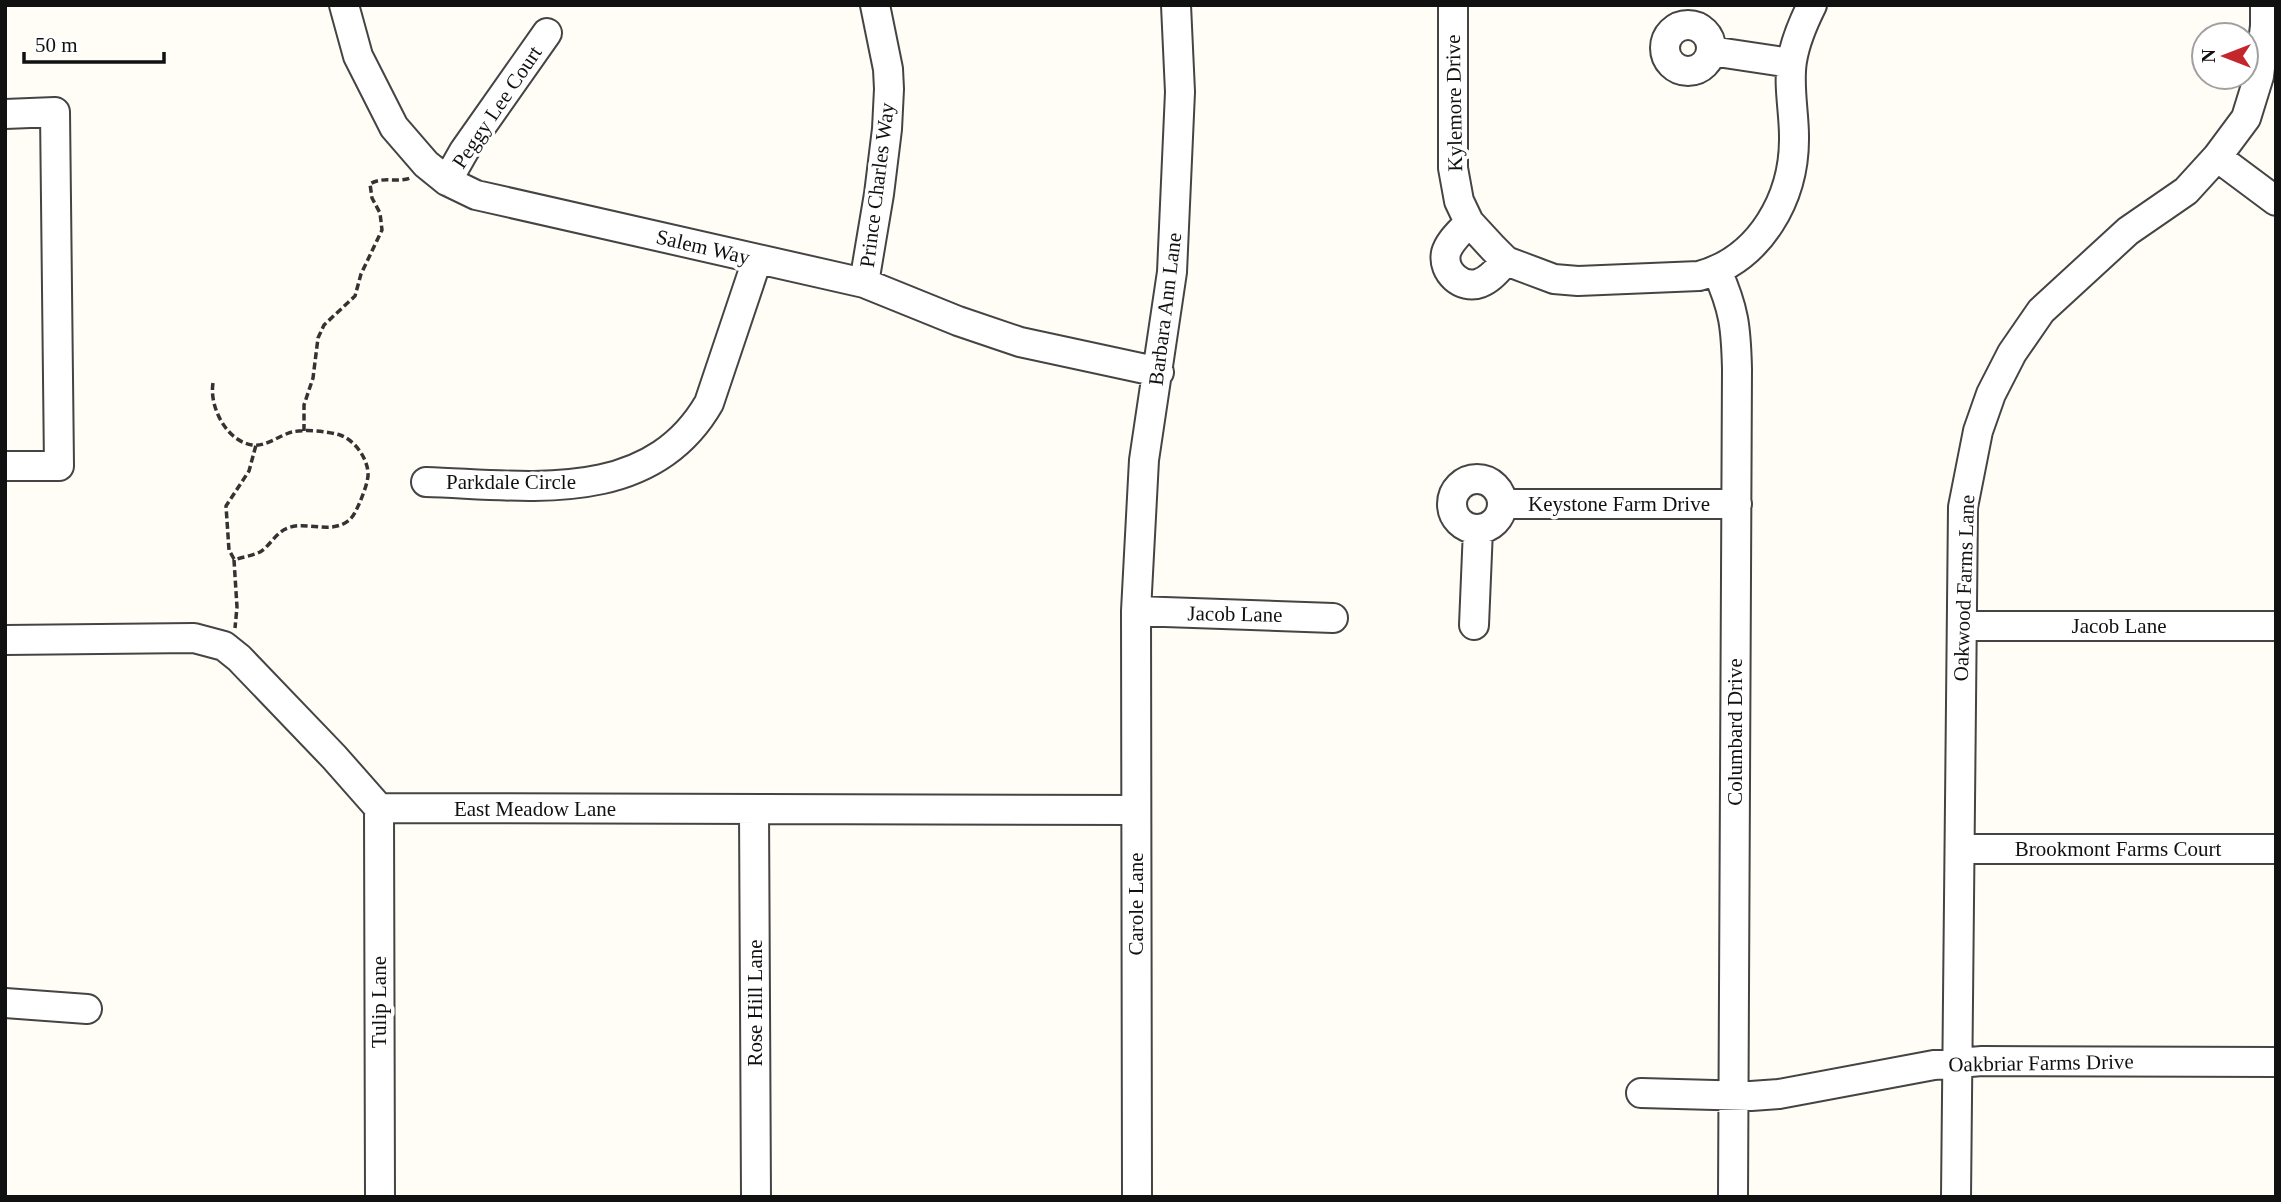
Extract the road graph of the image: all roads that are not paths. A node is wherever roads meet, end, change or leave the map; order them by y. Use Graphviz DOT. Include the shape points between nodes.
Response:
graph roads {
  1 [pos="344,5"];
  2 [pos="875,5"];
  3 [pos="1176,5"];
  4 [pos="1453,5"];
  5 [pos="1812,5"];
  6 [pos="2264,5"];
  7 [pos="547,33"];
  8 [pos="1711,51"];
  9 [pos="1791,63"];
  10 [pos="5,114"];
  11 [pos="2217,158"];
  12 [pos="438,173"];
  13 [pos="2276,201"];
  14 [pos="1469,222"];
  15 [pos="757,260"];
  16 [pos="1506,261"];
  17 [pos="1717,271"];
  18 [pos="864,283"];
  19 [pos="1159,372"];
  20 [pos="5,466"];
  21 [pos="426,482"];
  22 [pos="1502,504"];
  23 [pos="1737,504"];
  24 [pos="1478,529"];
  25 [pos="1136,611"];
  26 [pos="1333,618"];
  27 [pos="1474,625"];
  28 [pos="1962,626"];
  29 [pos="2276,626"];
  30 [pos="5,640"];
  31 [pos="379,808"];
  32 [pos="754,810"];
  33 [pos="1135,810"];
  34 [pos="1960,849"];
  35 [pos="2276,849"];
  36 [pos="5,1003"];
  37 [pos="87,1009"];
  38 [pos="1958,1062"];
  39 [pos="2276,1062"];
  40 [pos="1641,1093"];
  41 [pos="1733,1095"];
  42 [pos="380,1197"];
  43 [pos="755,1197"];
  44 [pos="1136,1197"];
  45 [pos="1732,1197"];
  46 [pos="1956,1197"];
  1 -- 12 [label="street, Salem Way" via="358,56 394,127"];
  2 -- 18 [label="street, Prince Charles Way" via="889,89"];
  3 -- 19 [label="street, Barbara Ann Lane" via="1178,160 1172,272"];
  4 -- 14 [label="street, Kylemore Drive" via="1453,168 1459,201"];
  5 -- 9 [label="street"];
  6 -- 11 [label="street, Oakwood Farms Lane" via="2259,76 2246,118"];
  7 -- 12 [label="street, Peggy Lee Court" via="464,151"];
  8 -- 9 [label="street"];
  9 -- 17 [label="street" via="1793,167 1786,194 1755,243"];
  10 -- 20 [label="street" via="55,112 59,466"];
  11 -- 13 [label="street"];
  11 -- 28 [label="street, Oakwood Farms Lane" via="2186,191 2128,231 2041,311 2012,353 1991,394 1963,507"];
  12 -- 15 [label="street, Salem Way" via="476,195"];
  14 -- 16 [label="street, Kylemore Drive"];
  14 -- 16 [label="street" via="1446,252 1446,266 1457,281 1481,283"];
  15 -- 18 [label="street, Salem Way"];
  15 -- 21 [label="street, Parkdale Circle" via="709,403 698,422 664,453 626,474 581,483"];
  16 -- 17 [label="street, Kylemore Drive" via="1554,279 1578,281 1680,278"];
  17 -- 23 [label="street, Columbard Drive" via="1732,304 1736,334"];
  18 -- 19 [label="street, Salem Way" via="1020,342"];
  19 -- 25 [label="street, Barbara Ann Lane" via="1144,460"];
  22 -- 23 [label="street, Keystone Farm Drive"];
  22 -- 24 [label="street, Keystone Farm Drive" via="1497,518"];
  22 -- 24 [label="street, Keystone Farm Drive" via="1497,488 1482,479 1459,486 1453,510 1462,524"];
  23 -- 41 [label="street, Columbard Drive"];
  24 -- 27 [label="street"];
  25 -- 26 [label="street, Jacob Lane"];
  25 -- 33 [label="street, Carole Lane"];
  28 -- 29 [label="street, Jacob Lane"];
  28 -- 34 [label="street, Oakwood Farms Lane"];
  30 -- 31 [label="street" via="194,638 220,645 239,658"];
  31 -- 32 [label="street, East Meadow Lane"];
  31 -- 42 [label="street, Tulip Lane"];
  32 -- 33 [label="street, East Meadow Lane"];
  32 -- 43 [label="street, Rose Hill Lane"];
  33 -- 44 [label="street, Carole Lane"];
  34 -- 35 [label="street, Brookmont Farms Court"];
  34 -- 38 [label="street, Oakwood Farms Lane"];
  36 -- 37 [label="street"];
  38 -- 39 [label="street, Oakbriar Farms Drive"];
  38 -- 41 [label="street, Oakbriar Farms Drive" via="1779,1094"];
  38 -- 46 [label="street, Oakwood Farms Lane"];
  40 -- 41 [label="street, Oakbriar Farms Drive"];
  41 -- 45 [label="street, Columbard Drive"];
}
